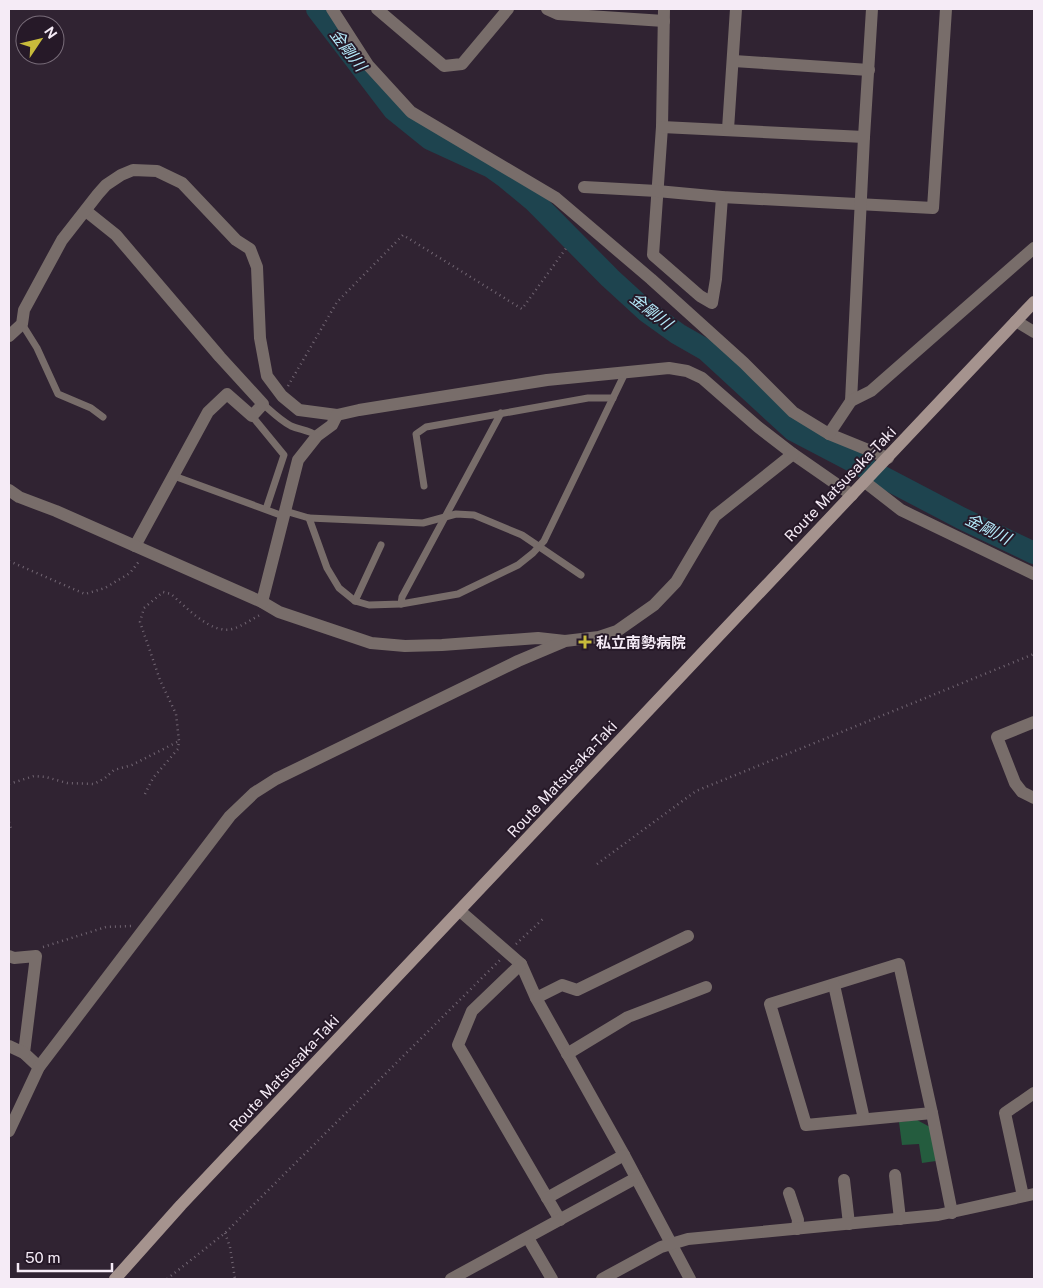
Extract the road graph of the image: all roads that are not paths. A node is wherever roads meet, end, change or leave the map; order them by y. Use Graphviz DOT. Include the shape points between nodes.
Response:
graph roads {
  1 [pos="332,9"];
  2 [pos="377,9"];
  3 [pos="508,9"];
  4 [pos="547,9"];
  5 [pos="736,9"];
  6 [pos="872,9"];
  7 [pos="946,9"];
  8 [pos="664,15"];
  9 [pos="734,61"];
  10 [pos="869,70"];
  11 [pos="662,127"];
  12 [pos="728,129"];
  13 [pos="864,137"];
  14 [pos="584,187"];
  15 [pos="657,191"];
  16 [pos="722,197"];
  17 [pos="860,204"];
  18 [pos="86,211"];
  19 [pos="1034,248"];
  20 [pos="1034,302"];
  21 [pos="1016,322"];
  22 [pos="22,324"];
  23 [pos="1034,332"];
  24 [pos="9,336"];
  25 [pos="626,371"];
  26 [pos="613,398"];
  27 [pos="851,401"];
  28 [pos="263,404"];
  29 [pos="501,413"];
  30 [pos="337,415"];
  31 [pos="252,416"];
  32 [pos="103,417"];
  33 [pos="829,434"];
  34 [pos="317,436"];
  35 [pos="794,454"];
  36 [pos="886,461"];
  37 [pos="174,476"];
  38 [pos="867,480"];
  39 [pos="424,486"];
  40 [pos="9,490"];
  41 [pos="852,495"];
  42 [pos="266,510"];
  43 [pos="284,513"];
  44 [pos="309,518"];
  45 [pos="444,518"];
  46 [pos="381,545"];
  47 [pos="539,546"];
  48 [pos="141,549"];
  49 [pos="1034,574"];
  50 [pos="581,575"];
  51 [pos="355,601"];
  52 [pos="262,602"];
  53 [pos="401,604"];
  54 [pos="566,641"];
  55 [pos="1034,722"];
  56 [pos="1034,798"];
  57 [pos="460,911"];
  58 [pos="688,936"];
  59 [pos="9,956"];
  60 [pos="521,964"];
  61 [pos="834,985"];
  62 [pos="706,986"];
  63 [pos="536,998"];
  64 [pos="9,1046"];
  65 [pos="24,1053"];
  66 [pos="567,1054"];
  67 [pos="39,1067"];
  68 [pos="1034,1093"];
  69 [pos="932,1114"];
  70 [pos="864,1119"];
  71 [pos="9,1131"];
  72 [pos="624,1155"];
  73 [pos="895,1175"];
  74 [pos="636,1178"];
  75 [pos="844,1180"];
  76 [pos="789,1193"];
  77 [pos="1029,1195"];
  78 [pos="547,1198"];
  79 [pos="952,1213"];
  80 [pos="900,1219"];
  81 [pos="560,1220"];
  82 [pos="849,1224"];
  83 [pos="797,1229"];
  84 [pos="528,1238"];
  85 [pos="671,1243"];
  86 [pos="115,1279"];
  87 [pos="451,1279"];
  88 [pos="552,1279"];
  89 [pos="602,1279"];
  90 [pos="690,1279"];
  1 -- 33 [label="street" via="368,65 411,112 556,198 651,279 793,412"];
  2 -- 3 [label="street" via="444,66 462,64"];
  4 -- 8 [label="street" via="558,14"];
  5 -- 9 [label="street"];
  6 -- 10 [label="street"];
  7 -- 17 [label="street" via="933,208"];
  8 -- 11 [label="street"];
  9 -- 10 [label="street"];
  9 -- 12 [label="street"];
  10 -- 13 [label="street"];
  11 -- 12 [label="street"];
  11 -- 15 [label="street"];
  12 -- 13 [label="street"];
  13 -- 17 [label="street"];
  14 -- 15 [label="street"];
  15 -- 16 [label="street"];
  15 -- 16 [label="street" via="653,256 712,303"];
  16 -- 17 [label="street"];
  17 -- 27 [label="street"];
  18 -- 22 [label="street" via="62,240 24,310"];
  18 -- 28 [label="street" via="116,235"];
  18 -- 30 [label="street" via="106,185 134,170 157,171 182,183 236,240 250,249 257,267 260,338 266,376 299,410"];
  19 -- 27 [label="street" via="871,391"];
  20 -- 21 [label="main road, Route Matsusaka-Taki"];
  21 -- 23 [label="street"];
  21 -- 36 [label="main road, Route Matsusaka-Taki"];
  22 -- 24 [label="street"];
  22 -- 32 [label="lane" via="58,394 91,408"];
  25 -- 26 [label="lane"];
  25 -- 30 [label="street" via="547,380"];
  25 -- 35 [label="street" via="669,368 702,378"];
  26 -- 29 [label="lane" via="588,398"];
  26 -- 47 [label="lane"];
  27 -- 33 [label="street"];
  28 -- 31 [label="street"];
  28 -- 34 [label="lane" via="292,426"];
  29 -- 39 [label="lane" via="426,427 416,434"];
  29 -- 45 [label="lane"];
  30 -- 34 [label="street" via="332,425"];
  31 -- 37 [label="street" via="227,394 208,412"];
  31 -- 42 [label="lane" via="284,455"];
  33 -- 36 [label="street"];
  34 -- 43 [label="street" via="298,460"];
  35 -- 41 [label="street"];
  35 -- 54 [label="street" via="715,516 676,582 654,605 617,631"];
  36 -- 38 [label="main road, Route Matsusaka-Taki"];
  37 -- 42 [label="lane"];
  37 -- 48 [label="street"];
  38 -- 41 [label="main road, Route Matsusaka-Taki"];
  38 -- 49 [label="street" via="901,510"];
  40 -- 48 [label="street"];
  41 -- 57 [label="main road, Route Matsusaka-Taki"];
  42 -- 43 [label="lane"];
  43 -- 44 [label="lane"];
  43 -- 52 [label="street"];
  44 -- 45 [label="lane" via="423,523"];
  44 -- 51 [label="lane" via="327,568 339,588"];
  45 -- 47 [label="lane" via="456,514 474,515"];
  45 -- 53 [label="lane"];
  46 -- 51 [label="lane"];
  47 -- 50 [label="lane"];
  47 -- 53 [label="lane" via="518,565 458,594"];
  48 -- 52 [label="street"];
  51 -- 53 [label="lane" via="369,605"];
  52 -- 54 [label="street" via="279,612 371,642 404,646 538,638"];
  54 -- 67 [label="street" via="446,696 276,779 254,793 230,816"];
  55 -- 56 [label="street" via="997,737 1015,783 1022,792"];
  57 -- 60 [label="street"];
  57 -- 86 [label="main road, Route Matsusaka-Taki" via="181,1204"];
  58 -- 63 [label="street" via="577,990 562,985"];
  59 -- 65 [label="street" via="36,956"];
  60 -- 63 [label="street"];
  60 -- 78 [label="street" via="472,1011 458,1045"];
  61 -- 69 [label="street" via="899,964"];
  61 -- 70 [label="street"];
  61 -- 70 [label="street" via="770,1004 806,1125"];
  62 -- 66 [label="street" via="628,1017"];
  63 -- 66 [label="street"];
  64 -- 65 [label="street"];
  65 -- 67 [label="street"];
  66 -- 72 [label="street"];
  67 -- 71 [label="street"];
  68 -- 77 [label="street" via="1005,1113"];
  69 -- 70 [label="street"];
  69 -- 79 [label="street"];
  72 -- 74 [label="street"];
  72 -- 78 [label="street"];
  73 -- 80 [label="street"];
  74 -- 81 [label="street"];
  74 -- 85 [label="street"];
  75 -- 82 [label="street"];
  76 -- 83 [label="street" via="798,1220"];
  77 -- 79 [label="street"];
  78 -- 81 [label="street"];
  79 -- 80 [label="street"];
  80 -- 82 [label="street"];
  81 -- 84 [label="street"];
  82 -- 83 [label="street"];
  83 -- 85 [label="street"];
  84 -- 87 [label="street"];
  84 -- 88 [label="street"];
  85 -- 89 [label="street"];
  85 -- 90 [label="street"];
}
